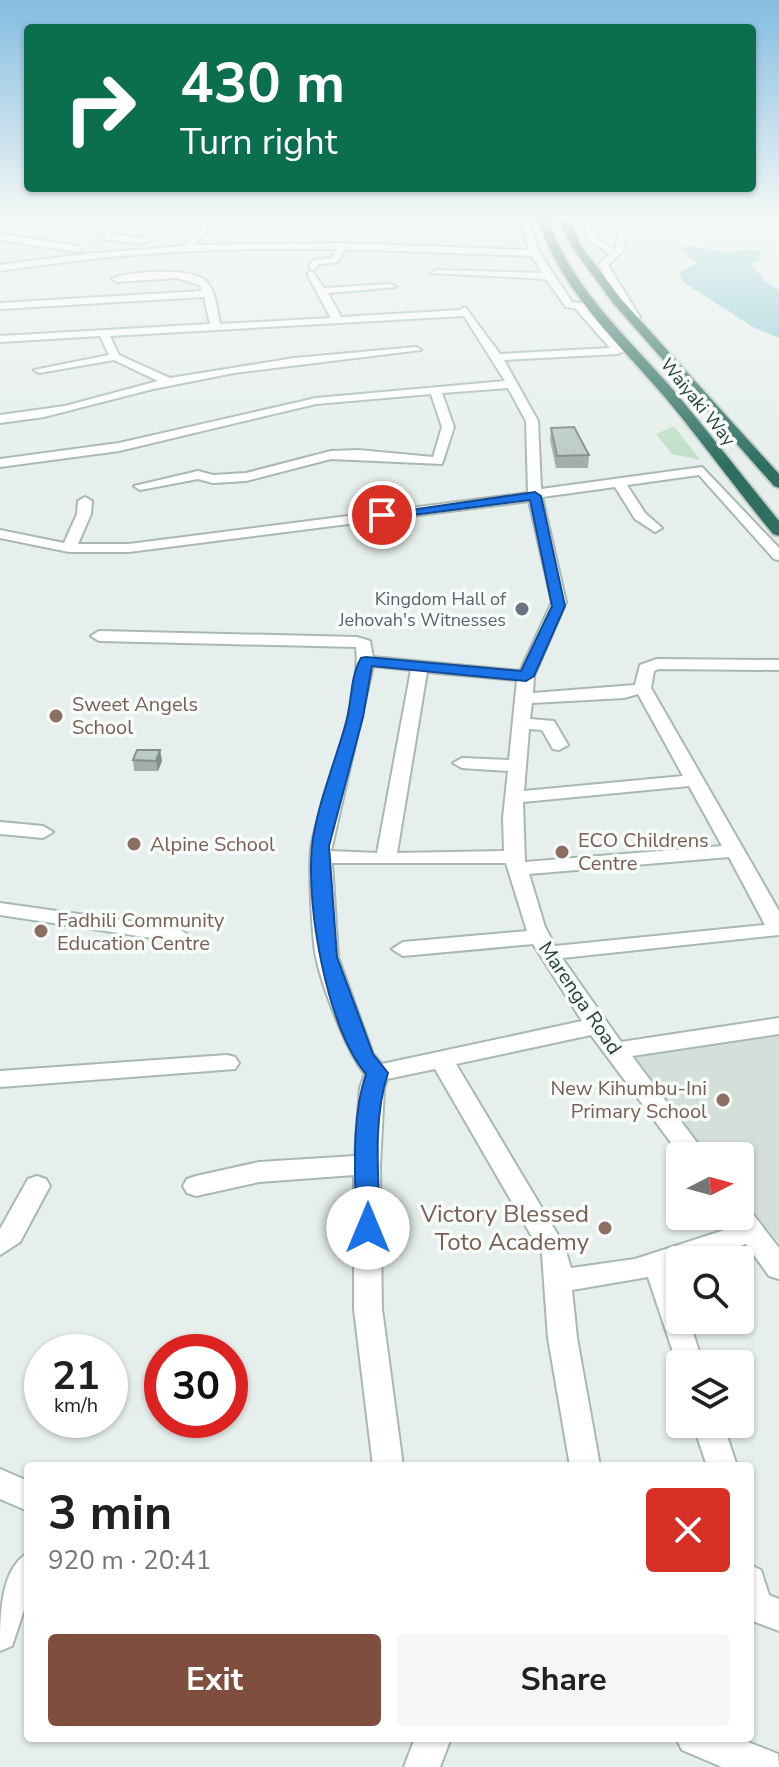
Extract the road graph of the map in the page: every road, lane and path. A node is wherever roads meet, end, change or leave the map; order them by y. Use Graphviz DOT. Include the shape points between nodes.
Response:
graph roads {
  1 [pos="129,298"];
  2 [pos="207,298"];
  3 [pos="326,298"];
  4 [pos="564,298"];
  5 [pos="581,298"];
  6 [pos="615,298"];
  7 [pos="625,298"];
  8 [pos="617,301"];
  9 [pos="585,305"];
  10 [pos="0,306"];
  11 [pos="637,315"];
  12 [pos="337,319"];
  13 [pos="216,327"];
  14 [pos="104,334"];
  15 [pos="0,339"];
  16 [pos="621,345"];
  17 [pos="416,350"];
  18 [pos="115,357"];
  19 [pos="497,357"];
  20 [pos="39,370"];
  21 [pos="169,382"];
  22 [pos="513,384"];
  23 [pos="435,390"];
  24 [pos="0,419"];
  25 [pos="0,463"];
  26 [pos="684,468"];
  27 [pos="729,469"];
  28 [pos="702,471"];
  29 [pos="618,481"];
  30 [pos="778,482"];
  31 [pos="140,486"];
  32 [pos="535,495"];
  33 [pos="85,501"];
  34 [pos="655,528"];
  35 [pos="779,531"];
  36 [pos="0,534"];
  37 [pos="69,548"];
  38 [pos="779,556"];
  39 [pos="99,636"];
  40 [pos="366,661"];
  41 [pos="779,665"];
  42 [pos="420,666"];
  43 [pos="526,676"];
  44 [pos="643,688"];
  45 [pos="524,698"];
  46 [pos="521,723"];
  47 [pos="559,745"];
  48 [pos="462,763"];
  49 [pos="518,766"];
  50 [pos="695,780"];
  51 [pos="515,797"];
  52 [pos="0,828"];
  53 [pos="43,832"];
  54 [pos="736,851"];
  55 [pos="323,857"];
  56 [pos="386,859"];
  57 [pos="515,863"];
  58 [pos="0,909"];
  59 [pos="778,928"];
  60 [pos="178,935"];
  61 [pos="544,945"];
  62 [pos="403,949"];
  63 [pos="596,1026"];
  64 [pos="779,1026"];
  65 [pos="614,1051"];
  66 [pos="441,1058"];
  67 [pos="227,1063"];
  68 [pos="377,1073"];
  69 [pos="0,1079"];
  70 [pos="684,1142"];
  71 [pos="367,1165"];
  72 [pos="37,1186"];
  73 [pos="196,1186"];
  74 [pos="731,1230"];
  75 [pos="751,1230"];
  76 [pos="0,1244"];
  77 [pos="658,1264"];
  78 [pos="779,1268"];
  79 [pos="561,1279"];
  80 [pos="685,1350"];
  81 [pos="713,1438"];
  82 [pos="387,1462"];
  83 [pos="584,1462"];
  84 [pos="721,1462"];
  85 [pos="0,1483"];
  86 [pos="24,1495"];
  87 [pos="24,1573"];
  88 [pos="0,1634"];
  89 [pos="431,1742"];
  90 [pos="704,1742"];
  91 [pos="422,1767"];
  92 [pos="765,1767"];
  1 -- 10 [label="street"];
  2 -- 13 [label="street"];
  3 -- 12 [label="street"];
  4 -- 9 [label="street" via="569,305"];
  5 -- 9 [label="highway, Waiyaki Way"];
  6 -- 8 [label="highway, Waiyaki Way"];
  7 -- 11 [label="street"];
  8 -- 9 [label="highway"];
  8 -- 30 [label="highway, Waiyaki Way"];
  9 -- 16 [label="highway, Waiyaki Way"];
  12 -- 13 [label="street"];
  12 -- 19 [label="street" via="466,311"];
  13 -- 14 [label="street"];
  14 -- 15 [label="street"];
  14 -- 18 [label="street"];
  16 -- 19 [label="street" via="612,353"];
  16 -- 27 [label="highway, Waiyaki Way"];
  17 -- 21 [label="street" via="284,361"];
  18 -- 20 [label="street"];
  18 -- 21 [label="street"];
  19 -- 22 [label="street"];
  21 -- 24 [label="street" via="69,410"];
  22 -- 23 [label="street"];
  22 -- 32 [label="street" via="532,421"];
  23 -- 25 [label="street" via="293,405 119,447"];
  23 -- 31 [label="street" via="448,427 438,461 335,454 234,478 208,480 198,475"];
  26 -- 27 [label="street"];
  26 -- 28 [label="street"];
  26 -- 29 [label="street"];
  27 -- 28 [label="street"];
  27 -- 35 [label="highway, Waiyaki Way"];
  28 -- 38 [label="street"];
  29 -- 32 [label="street"];
  29 -- 34 [label="street" via="640,516"];
  32 -- 37 [label="street" via="129,548"];
  32 -- 43 [label="street" via="559,606"];
  33 -- 37 [label="street"];
  36 -- 37 [label="street"];
  39 -- 40 [label="street" via="357,642 364,644"];
  40 -- 42 [label="street"];
  40 -- 55 [label="street" via="327,816"];
  41 -- 44 [label="street" via="657,664 646,668"];
  42 -- 43 [label="street"];
  42 -- 56 [label="street"];
  43 -- 45 [label="street, Marenga Road"];
  44 -- 45 [label="street"];
  44 -- 50 [label="street"];
  45 -- 46 [label="street, Marenga Road"];
  46 -- 47 [label="street" via="548,725"];
  46 -- 49 [label="street, Marenga Road"];
  48 -- 49 [label="street"];
  49 -- 51 [label="street, Marenga Road"];
  50 -- 51 [label="street"];
  50 -- 54 [label="street"];
  51 -- 57 [label="street, Marenga Road"];
  52 -- 53 [label="street"];
  54 -- 57 [label="street"];
  54 -- 59 [label="street"];
  55 -- 56 [label="street"];
  55 -- 68 [label="street" via="327,957 363,1057"];
  56 -- 57 [label="street"];
  57 -- 61 [label="street, Marenga Road"];
  58 -- 60 [label="street"];
  59 -- 61 [label="street"];
  61 -- 62 [label="street"];
  61 -- 63 [label="street, Marenga Road"];
  63 -- 65 [label="street, Marenga Road"];
  63 -- 66 [label="street"];
  64 -- 65 [label="street"];
  65 -- 70 [label="street, Marenga Road"];
  66 -- 68 [label="street"];
  66 -- 79 [label="street" via="555,1253"];
  67 -- 69 [label="street"];
  68 -- 71 [label="street"];
  71 -- 73 [label="street" via="259,1172"];
  71 -- 82 [label="street" via="369,1323"];
  72 -- 76 [label="street" via="11,1235"];
  74 -- 77 [label="street"];
  75 -- 78 [label="street"];
  77 -- 79 [label="street" via="616,1276"];
  77 -- 80 [label="street"];
  79 -- 83 [label="street" via="560,1325"];
  81 -- 84 [label="street"];
  85 -- 86 [label="street"];
  87 -- 88 [label="street"];
  89 -- 91 [label="street"];
  90 -- 92 [label="street"];
}
